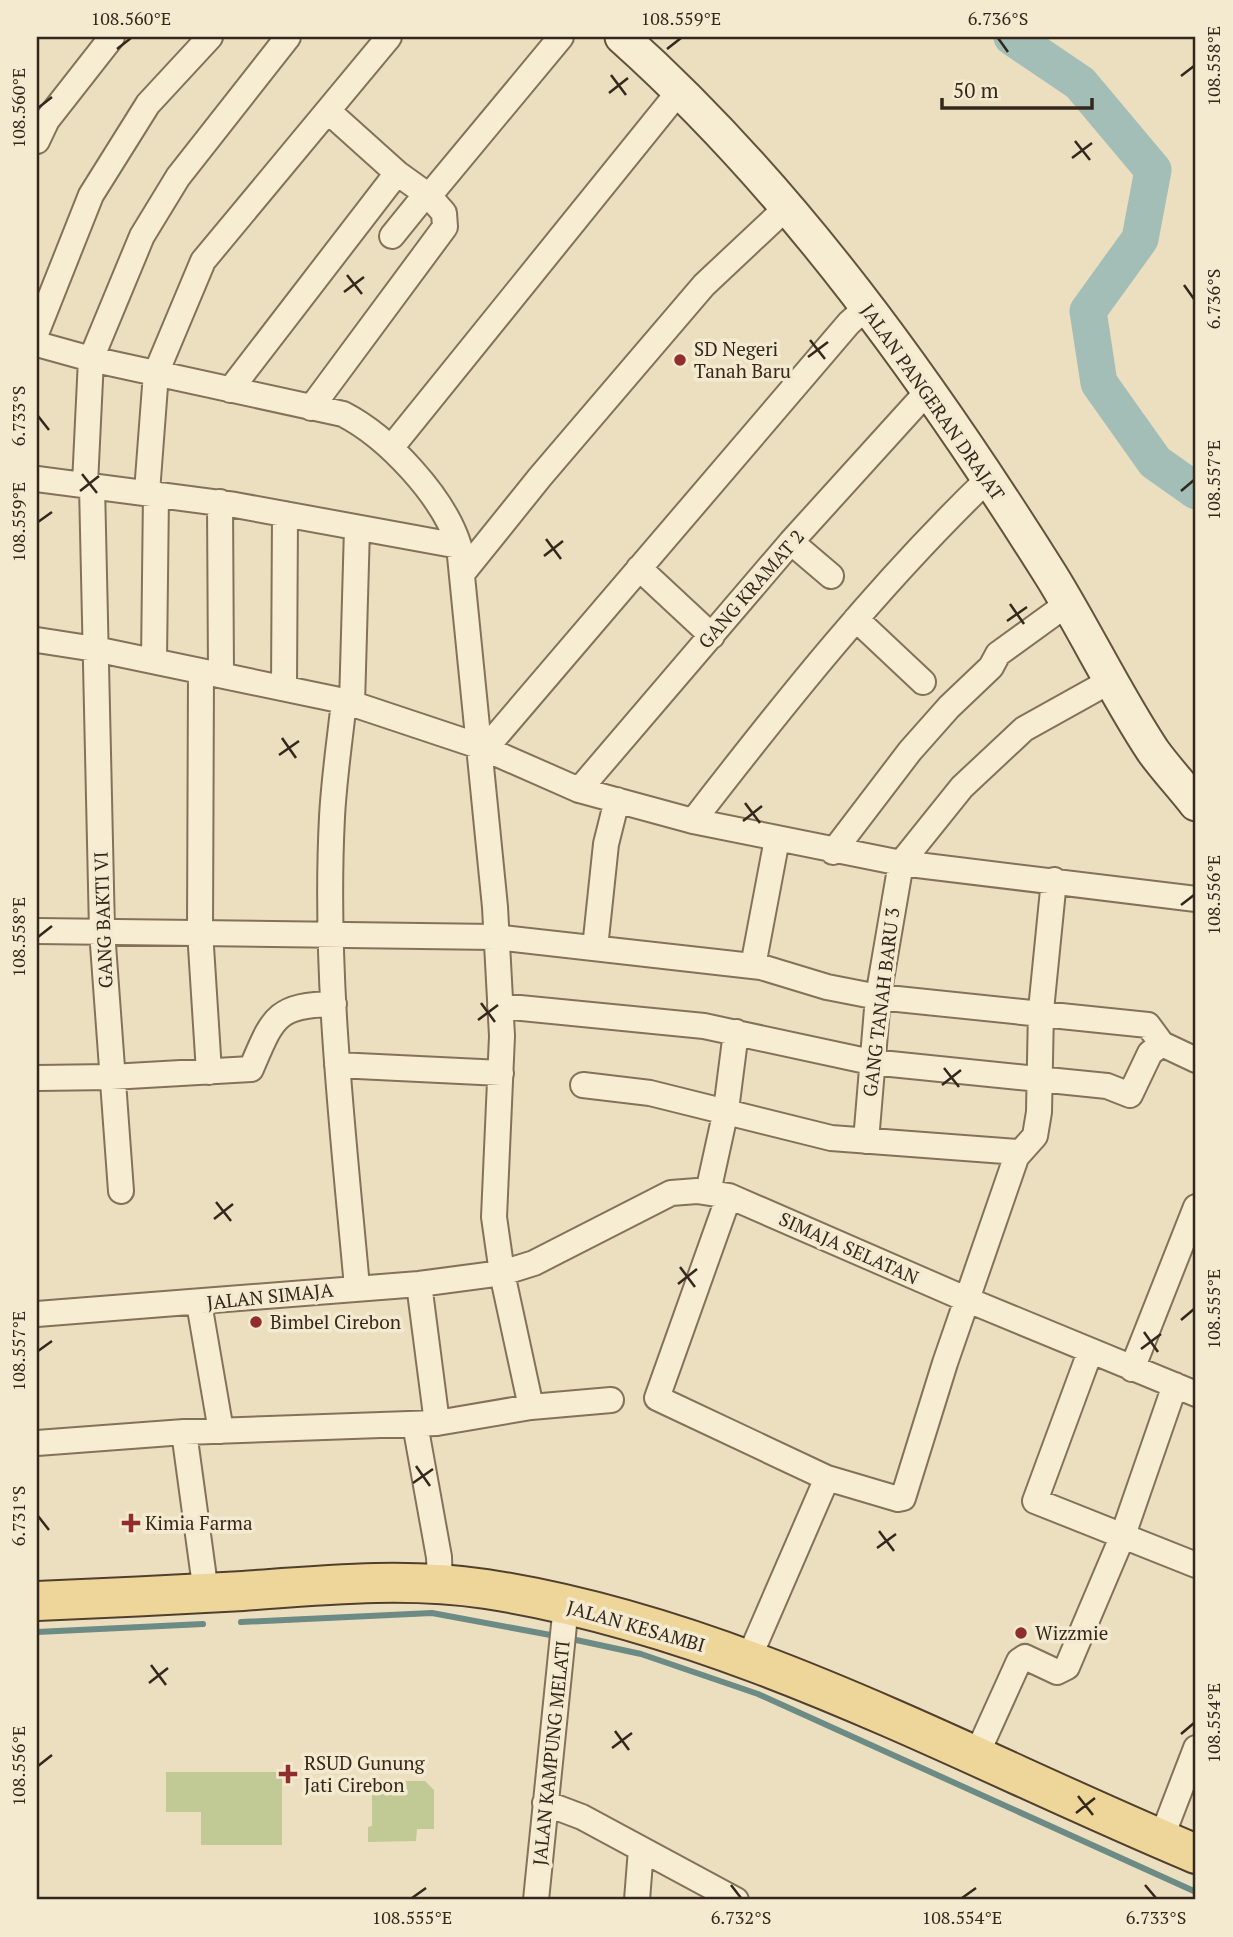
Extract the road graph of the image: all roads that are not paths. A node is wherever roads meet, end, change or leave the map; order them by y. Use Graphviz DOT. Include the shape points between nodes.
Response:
graph roads {
  1 [pos="112,37"];
  2 [pos="210,37"];
  3 [pos="288,37"];
  4 [pos="389,37"];
  5 [pos="561,37"];
  6 [pos="622,37"];
  7 [pos="681,89"];
  8 [pos="328,111"];
  9 [pos="37,141"];
  10 [pos="397,173"];
  11 [pos="428,195"];
  12 [pos="786,208"];
  13 [pos="392,236"];
  14 [pos="867,307"];
  15 [pos="37,331"];
  16 [pos="37,344"];
  17 [pos="91,359"];
  18 [pos="156,373"];
  19 [pos="230,390"];
  20 [pos="927,392"];
  21 [pos="311,408"];
  22 [pos="391,448"];
  23 [pos="37,479"];
  24 [pos="988,479"];
  25 [pos="88,485"];
  26 [pos="151,493"];
  27 [pos="220,502"];
  28 [pos="285,514"];
  29 [pos="357,528"];
  30 [pos="791,542"];
  31 [pos="459,546"];
  32 [pos="639,568"];
  33 [pos="462,574"];
  34 [pos="831,576"];
  35 [pos="1068,604"];
  36 [pos="856,619"];
  37 [pos="712,636"];
  38 [pos="37,640"];
  39 [pos="95,649"];
  40 [pos="154,661"];
  41 [pos="211,673"];
  42 [pos="1112,680"];
  43 [pos="923,682"];
  44 [pos="284,687"];
  45 [pos="348,703"];
  46 [pos="482,747"];
  47 [pos="579,790"];
  48 [pos="1192,791"];
  49 [pos="617,800"];
  50 [pos="693,821"];
  51 [pos="777,839"];
  52 [pos="833,852"];
  53 [pos="901,863"];
  54 [pos="1054,880"];
  55 [pos="1196,900"];
  56 [pos="37,931"];
  57 [pos="102,931"];
  58 [pos="200,931"];
  59 [pos="332,934"];
  60 [pos="495,937"];
  61 [pos="595,948"];
  62 [pos="752,966"];
  63 [pos="878,997"];
  64 [pos="334,1004"];
  65 [pos="500,1006"];
  66 [pos="1041,1016"];
  67 [pos="736,1032"];
  68 [pos="1162,1044"];
  69 [pos="1196,1060"];
  70 [pos="870,1062"];
  71 [pos="337,1065"];
  72 [pos="209,1072"];
  73 [pos="500,1073"];
  74 [pos="111,1077"];
  75 [pos="37,1078"];
  76 [pos="1040,1079"];
  77 [pos="583,1085"];
  78 [pos="726,1110"];
  79 [pos="866,1141"];
  80 [pos="1018,1155"];
  81 [pos="121,1191"];
  82 [pos="719,1194"];
  83 [pos="1196,1207"];
  84 [pos="502,1273"];
  85 [pos="419,1284"];
  86 [pos="357,1287"];
  87 [pos="968,1300"];
  88 [pos="199,1303"];
  89 [pos="37,1314"];
  90 [pos="1090,1352"];
  91 [pos="1132,1369"];
  92 [pos="1185,1390"];
  93 [pos="611,1401"];
  94 [pos="531,1407"];
  95 [pos="426,1424"];
  96 [pos="221,1431"];
  97 [pos="184,1432"];
  98 [pos="37,1443"];
  99 [pos="827,1478"];
  100 [pos="1123,1535"];
  101 [pos="1196,1565"];
  102 [pos="440,1584"];
  103 [pos="206,1593"];
  104 [pos="37,1601"];
  105 [pos="564,1627"];
  106 [pos="748,1660"];
  107 [pos="1196,1748"];
  108 [pos="976,1756"];
  109 [pos="545,1803"];
  110 [pos="1161,1839"];
  111 [pos="641,1849"];
  112 [pos="1196,1854"];
  113 [pos="536,1900"];
  114 [pos="638,1900"];
  115 [pos="733,1900"];
  1 -- 9 [label="street" via="47,120"];
  2 -- 15 [label="street" via="148,104 91,195"];
  3 -- 17 [label="street, GANG BAKTI VI" via="178,177 156,212"];
  4 -- 8 [label="street"];
  5 -- 11 [label="street"];
  6 -- 7 [label="street, JALAN PANGERAN DRAJAT"];
  7 -- 12 [label="street, JALAN PANGERAN DRAJAT"];
  7 -- 22 [label="street"];
  8 -- 10 [label="street"];
  8 -- 18 [label="street" via="203,261"];
  10 -- 11 [label="street"];
  10 -- 19 [label="street"];
  11 -- 13 [label="street"];
  11 -- 21 [label="street" via="444,213 445,226"];
  12 -- 14 [label="street, JALAN PANGERAN DRAJAT"];
  12 -- 33 [label="street" via="704,285"];
  14 -- 20 [label="street, JALAN PANGERAN DRAJAT"];
  14 -- 32 [label="street"];
  16 -- 17 [label="street"];
  17 -- 18 [label="street"];
  17 -- 25 [label="street, GANG BAKTI VI"];
  18 -- 19 [label="street"];
  18 -- 26 [label="street"];
  19 -- 21 [label="street"];
  20 -- 24 [label="street, JALAN PANGERAN DRAJAT"];
  20 -- 30 [label="street, GANG KRAMAT 2"];
  21 -- 22 [label="street" via="343,414 369,427"];
  22 -- 31 [label="street" via="442,507"];
  23 -- 25 [label="street"];
  24 -- 35 [label="street, JALAN PANGERAN DRAJAT"];
  24 -- 36 [label="street" via="929,536"];
  25 -- 26 [label="street"];
  25 -- 39 [label="street, GANG BAKTI VI"];
  26 -- 27 [label="street"];
  26 -- 40 [label="street"];
  27 -- 28 [label="street"];
  27 -- 41 [label="street"];
  28 -- 29 [label="street"];
  28 -- 44 [label="street"];
  29 -- 31 [label="street"];
  29 -- 45 [label="street"];
  30 -- 34 [label="street"];
  30 -- 37 [label="street, GANG KRAMAT 2"];
  31 -- 33 [label="street"];
  32 -- 37 [label="street"];
  32 -- 46 [label="street"];
  33 -- 46 [label="street"];
  35 -- 42 [label="street, JALAN PANGERAN DRAJAT"];
  35 -- 52 [label="street" via="998,654 911,751"];
  36 -- 43 [label="street"];
  36 -- 50 [label="street"];
  37 -- 47 [label="street, GANG KRAMAT 2"];
  38 -- 39 [label="street"];
  39 -- 40 [label="street"];
  39 -- 57 [label="street, GANG BAKTI VI"];
  40 -- 41 [label="street"];
  41 -- 44 [label="street"];
  41 -- 58 [label="street"];
  42 -- 48 [label="street, JALAN PANGERAN DRAJAT" via="1153,751"];
  42 -- 53 [label="street" via="1024,729 962,787"];
  44 -- 45 [label="street"];
  45 -- 46 [label="street"];
  45 -- 59 [label="street" via="332,817"];
  46 -- 47 [label="street"];
  46 -- 60 [label="street"];
  47 -- 49 [label="street"];
  49 -- 50 [label="street"];
  49 -- 61 [label="street" via="606,844"];
  50 -- 51 [label="street"];
  51 -- 52 [label="street"];
  51 -- 62 [label="street"];
  52 -- 53 [label="street"];
  53 -- 54 [label="street"];
  53 -- 63 [label="street, GANG TANAH BARU 3"];
  54 -- 55 [label="street"];
  54 -- 66 [label="street"];
  56 -- 57 [label="street"];
  57 -- 58 [label="street"];
  57 -- 74 [label="street, GANG BAKTI VI"];
  58 -- 59 [label="street"];
  58 -- 72 [label="street"];
  59 -- 60 [label="street"];
  59 -- 64 [label="street"];
  60 -- 61 [label="street"];
  60 -- 65 [label="street"];
  61 -- 62 [label="street"];
  62 -- 63 [label="street"];
  63 -- 66 [label="street"];
  63 -- 70 [label="street, GANG TANAH BARU 3"];
  64 -- 71 [label="street"];
  64 -- 72 [label="street" via="288,1009 270,1026 251,1069"];
  65 -- 67 [label="street"];
  65 -- 73 [label="street"];
  66 -- 68 [label="street" via="1148,1025"];
  66 -- 76 [label="street"];
  67 -- 70 [label="street"];
  67 -- 78 [label="street"];
  68 -- 69 [label="street"];
  68 -- 76 [label="street" via="1150,1053 1130,1095 1107,1086"];
  70 -- 76 [label="street"];
  70 -- 79 [label="street, GANG TANAH BARU 3"];
  71 -- 73 [label="street"];
  71 -- 86 [label="street"];
  72 -- 74 [label="street"];
  73 -- 84 [label="street" via="494,1217"];
  74 -- 75 [label="street"];
  74 -- 81 [label="street, GANG BAKTI VI"];
  76 -- 80 [label="street" via="1035,1136"];
  77 -- 78 [label="street" via="650,1093"];
  78 -- 79 [label="street" via="831,1138"];
  78 -- 82 [label="street"];
  79 -- 80 [label="street" via="1013,1150"];
  80 -- 87 [label="street"];
  82 -- 84 [label="street, SIMAJA SELATAN" via="671,1193 534,1264"];
  82 -- 87 [label="street, SIMAJA SELATAN"];
  82 -- 99 [label="street" via="656,1395"];
  83 -- 91 [label="street"];
  84 -- 85 [label="street, JALAN SIMAJA"];
  84 -- 94 [label="street"];
  85 -- 86 [label="street, JALAN SIMAJA"];
  85 -- 95 [label="street"];
  86 -- 88 [label="street, JALAN SIMAJA"];
  87 -- 90 [label="street, SIMAJA SELATAN"];
  87 -- 99 [label="street" via="903,1498"];
  88 -- 89 [label="street, JALAN SIMAJA"];
  88 -- 96 [label="street"];
  90 -- 91 [label="street, SIMAJA SELATAN"];
  90 -- 100 [label="street" via="1034,1500"];
  91 -- 92 [label="street, SIMAJA SELATAN"];
  92 -- 100 [label="street"];
  93 -- 94 [label="street"];
  94 -- 95 [label="street"];
  95 -- 96 [label="street"];
  95 -- 102 [label="street"];
  96 -- 97 [label="street"];
  97 -- 98 [label="street"];
  97 -- 103 [label="street"];
  99 -- 106 [label="street"];
  100 -- 101 [label="street"];
  100 -- 108 [label="street" via="1067,1667 1057,1672 1024,1657 1018,1661"];
  102 -- 103 [label="main road, JALAN KESAMBI"];
  102 -- 105 [label="main road, JALAN KESAMBI"];
  103 -- 104 [label="main road, JALAN KESAMBI"];
  105 -- 106 [label="main road, JALAN KESAMBI" via="650,1627"];
  105 -- 109 [label="street, JALAN KAMPUNG MELATI"];
  106 -- 108 [label="main road, JALAN KESAMBI"];
  107 -- 110 [label="street"];
  108 -- 110 [label="main road, JALAN KESAMBI"];
  109 -- 111 [label="street"];
  109 -- 113 [label="street, JALAN KAMPUNG MELATI"];
  110 -- 112 [label="main road, JALAN KESAMBI"];
  111 -- 114 [label="street"];
  111 -- 115 [label="street"];
}
